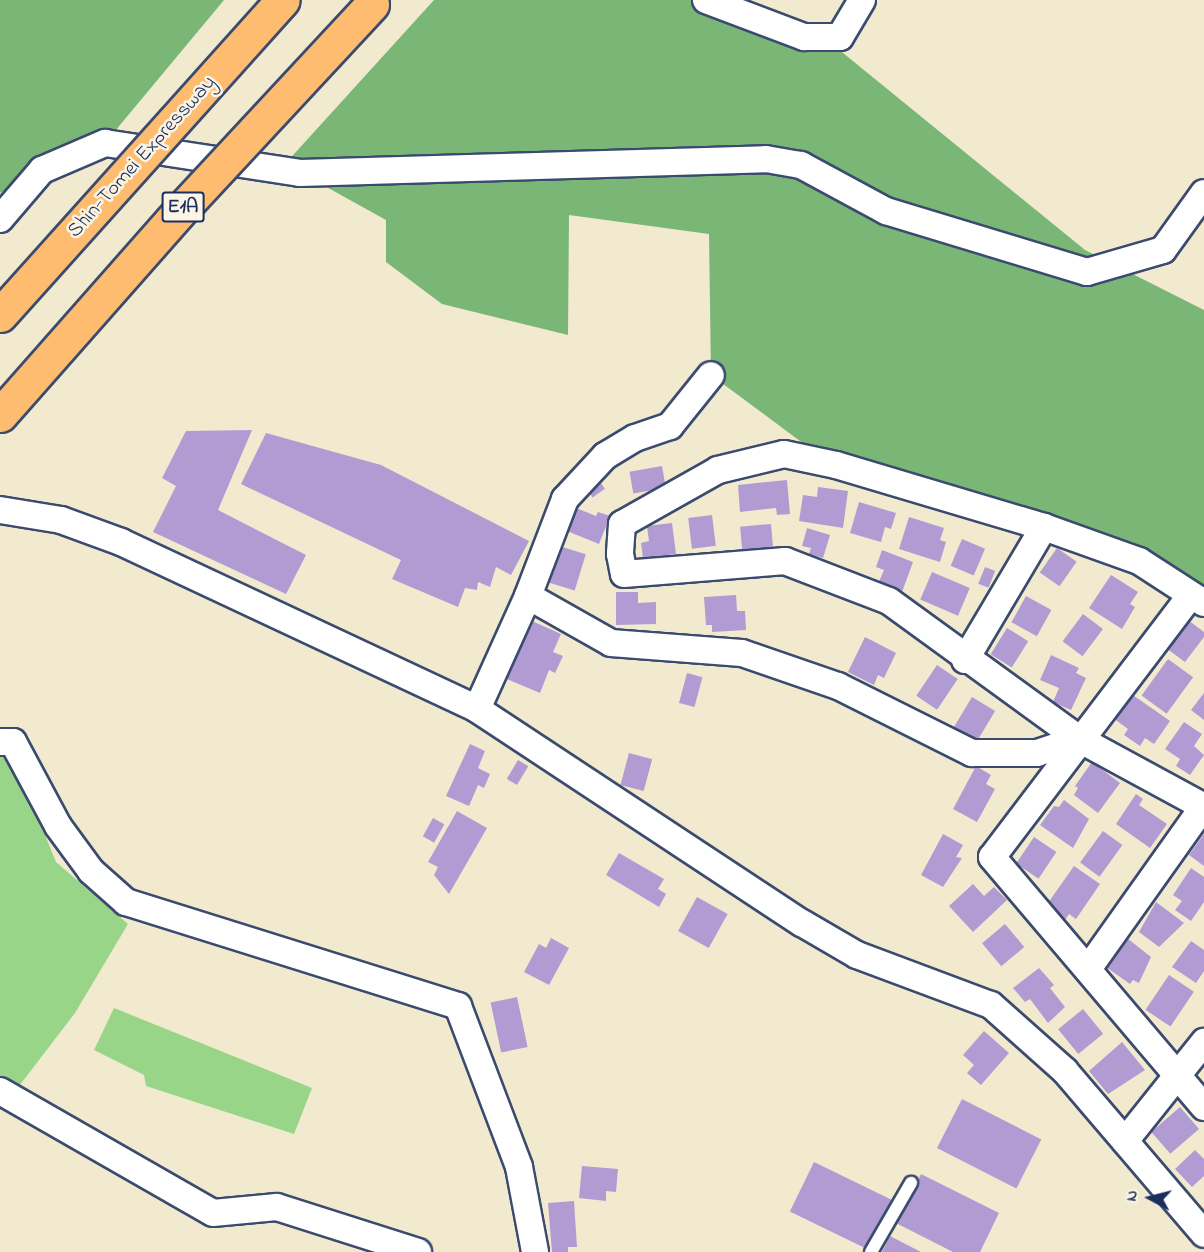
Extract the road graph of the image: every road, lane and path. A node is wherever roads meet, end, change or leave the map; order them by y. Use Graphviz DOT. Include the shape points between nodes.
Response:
graph roads {
  1 [pos="283,0"];
  2 [pos="706,0"];
  3 [pos="862,0"];
  4 [pos="372,4"];
  5 [pos="1204,193"];
  6 [pos="0,219"];
  7 [pos="0,315"];
  8 [pos="711,375"];
  9 [pos="0,415"];
  10 [pos="0,510"];
  11 [pos="1044,527"];
  12 [pos="528,596"];
  13 [pos="1198,599"];
  14 [pos="965,660"];
  15 [pos="477,709"];
  16 [pos="1079,739"];
  17 [pos="0,742"];
  18 [pos="1203,807"];
  19 [pos="1088,969"];
  20 [pos="1204,1042"];
  21 [pos="1178,1079"];
  22 [pos="0,1091"];
  23 [pos="1204,1107"];
  24 [pos="1125,1141"];
  25 [pos="911,1183"];
  26 [pos="1204,1234"];
  27 [pos="418,1252"];
  28 [pos="535,1252"];
  29 [pos="871,1252"];
  1 -- 7 [label="highway, Shin-Tomei Expressway, bridge"];
  2 -- 3 [label="street" via="804,37 840,37"];
  4 -- 9 [label="highway, E1A, bridge" via="178,213"];
  5 -- 6 [label="street" via="1163,250 1087,272 886,211 801,165 766,159 300,173 105,143 42,170"];
  8 -- 12 [label="street" via="670,426 634,438 605,456 565,499"];
  10 -- 15 [label="street" via="61,520 121,542"];
  11 -- 13 [label="street" via="1139,561"];
  11 -- 14 [label="street"];
  11 -- 14 [label="street" via="836,465 784,454 718,470 622,524 620,554 624,574 785,561 889,601"];
  12 -- 15 [label="street"];
  12 -- 16 [label="street" via="611,643 742,653 838,686 972,753 1037,753"];
  13 -- 16 [label="street"];
  14 -- 16 [label="street"];
  15 -- 24 [label="street" via="802,923 857,955 991,1005 1065,1071"];
  16 -- 18 [label="street"];
  16 -- 19 [label="street" via="992,857"];
  17 -- 28 [label="street" via="13,742 58,826 92,871 126,902 458,1006 519,1167"];
  18 -- 19 [label="street"];
  19 -- 21 [label="street"];
  20 -- 21 [label="street"];
  21 -- 23 [label="street"];
  21 -- 24 [label="street"];
  22 -- 27 [label="street" via="213,1213 277,1207"];
  24 -- 26 [label="street"];
  25 -- 29 [label="lane"];
}
